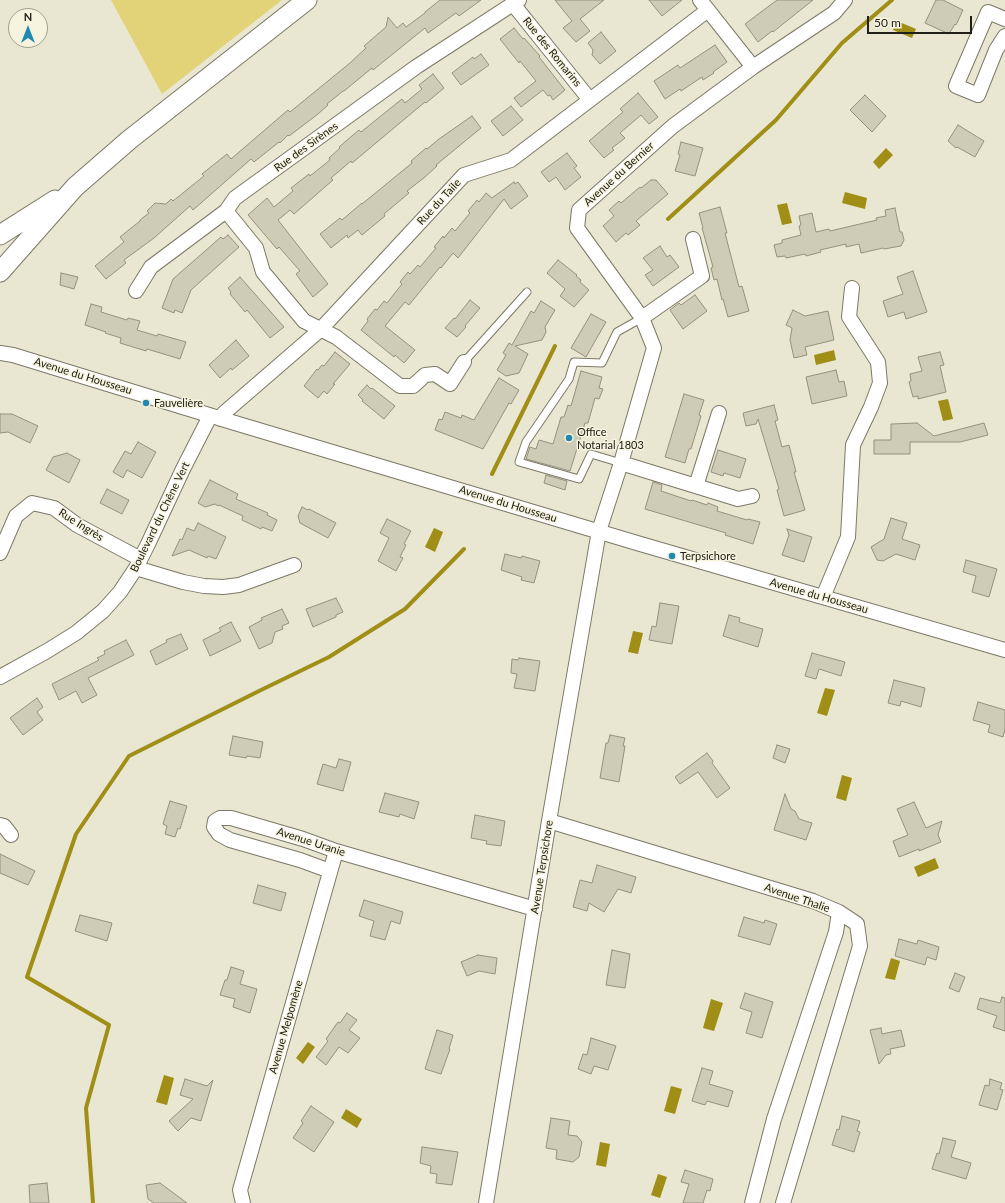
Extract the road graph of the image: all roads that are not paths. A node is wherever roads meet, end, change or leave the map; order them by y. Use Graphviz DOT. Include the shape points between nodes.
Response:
graph roads {
  1 [pos="308,0"];
  2 [pos="845,0"];
  3 [pos="516,2"];
  4 [pos="704,5"];
  5 [pos="1005,19"];
  6 [pos="1005,36"];
  7 [pos="753,67"];
  8 [pos="590,100"];
  9 [pos="75,187"];
  10 [pos="226,211"];
  11 [pos="0,235"];
  12 [pos="693,239"];
  13 [pos="0,272"];
  14 [pos="852,288"];
  15 [pos="136,291"];
  16 [pos="527,292"];
  17 [pos="642,318"];
  18 [pos="320,330"];
  19 [pos="0,344"];
  20 [pos="6,354"];
  21 [pos="464,362"];
  22 [pos="719,413"];
  23 [pos="215,417"];
  24 [pos="621,463"];
  25 [pos="696,486"];
  26 [pos="752,496"];
  27 [pos="599,531"];
  28 [pos="0,553"];
  29 [pos="138,563"];
  30 [pos="294,565"];
  31 [pos="823,597"];
  32 [pos="1005,650"];
  33 [pos="0,677"];
  34 [pos="549,821"];
  35 [pos="0,824"];
  36 [pos="11,835"];
  37 [pos="336,851"];
  38 [pos="330,871"];
  39 [pos="535,909"];
  40 [pos="839,912"];
  41 [pos="243,1203"];
  42 [pos="486,1203"];
  43 [pos="752,1203"];
  44 [pos="783,1203"];
  1 -- 9 [label="main road" via="128,140"];
  2 -- 7 [label="street, Avenue du Bernier" via="834,13"];
  3 -- 8 [label="street, Rue des Romarins"];
  3 -- 10 [label="street, Rue des Sirènes" via="416,67 235,198"];
  4 -- 7 [label="street"];
  4 -- 8 [label="street, Rue du Taile"];
  5 -- 6 [label="street" via="988,12 956,86 978,95 996,50"];
  7 -- 17 [label="street, Avenue du Bernier" via="673,126 579,210 577,228"];
  8 -- 18 [label="street, Rue du Taile" via="511,160 464,175"];
  9 -- 11 [label="main road"];
  9 -- 13 [label="main road"];
  10 -- 15 [label="street, Rue des Sirènes" via="151,267"];
  10 -- 18 [label="street" via="256,248 263,272 304,321"];
  12 -- 17 [label="street" via="702,276"];
  14 -- 31 [label="street" via="849,317 878,362 880,383 852,445 848,537"];
  16 -- 21 [label="lane"];
  17 -- 24 [label="street, Avenue du Bernier" via="654,348"];
  17 -- 24 [label="lane" via="617,332 602,363 574,362 569,379 526,442 519,462 579,479 591,454"];
  18 -- 21 [label="street" via="336,337 400,386 413,386 424,375 435,374 450,384"];
  18 -- 23 [label="street, Rue du Taile" via="224,413"];
  19 -- 20 [label="street, Avenue du Housseau"];
  20 -- 23 [label="street, Avenue du Housseau"];
  22 -- 25 [label="street"];
  23 -- 27 [label="street, Avenue du Housseau"];
  23 -- 29 [label="street, Boulevard du Chêne Vert" via="206,422"];
  24 -- 25 [label="street"];
  24 -- 27 [label="street, Avenue du Bernier"];
  25 -- 26 [label="street" via="738,499"];
  27 -- 31 [label="street, Avenue du Housseau"];
  27 -- 34 [label="street, Avenue Terpsichore"];
  28 -- 29 [label="street, Rue Ingrès" via="16,516 32,503 54,508 77,525 133,555"];
  29 -- 30 [label="street" via="182,582 223,587 239,585"];
  29 -- 33 [label="street, Boulevard du Chêne Vert" via="120,592 103,612 46,652"];
  31 -- 32 [label="street, Avenue du Housseau"];
  34 -- 39 [label="street, Avenue Terpsichore"];
  34 -- 40 [label="street, Avenue Thalie" via="813,901"];
  35 -- 36 [label="street"];
  37 -- 38 [label="street, Avenue Melpomène"];
  37 -- 38 [label="street, Avenue Uranie" via="231,818 220,818 215,821 214,827 219,834 230,840"];
  37 -- 39 [label="street, Avenue Uranie"];
  38 -- 41 [label="street, Avenue Melpomène" via="240,1190"];
  39 -- 42 [label="street, Avenue Terpsichore"];
  40 -- 43 [label="street" via="836,932 774,1119"];
  40 -- 44 [label="street, Avenue Thalie" via="857,924 860,946"];
}
